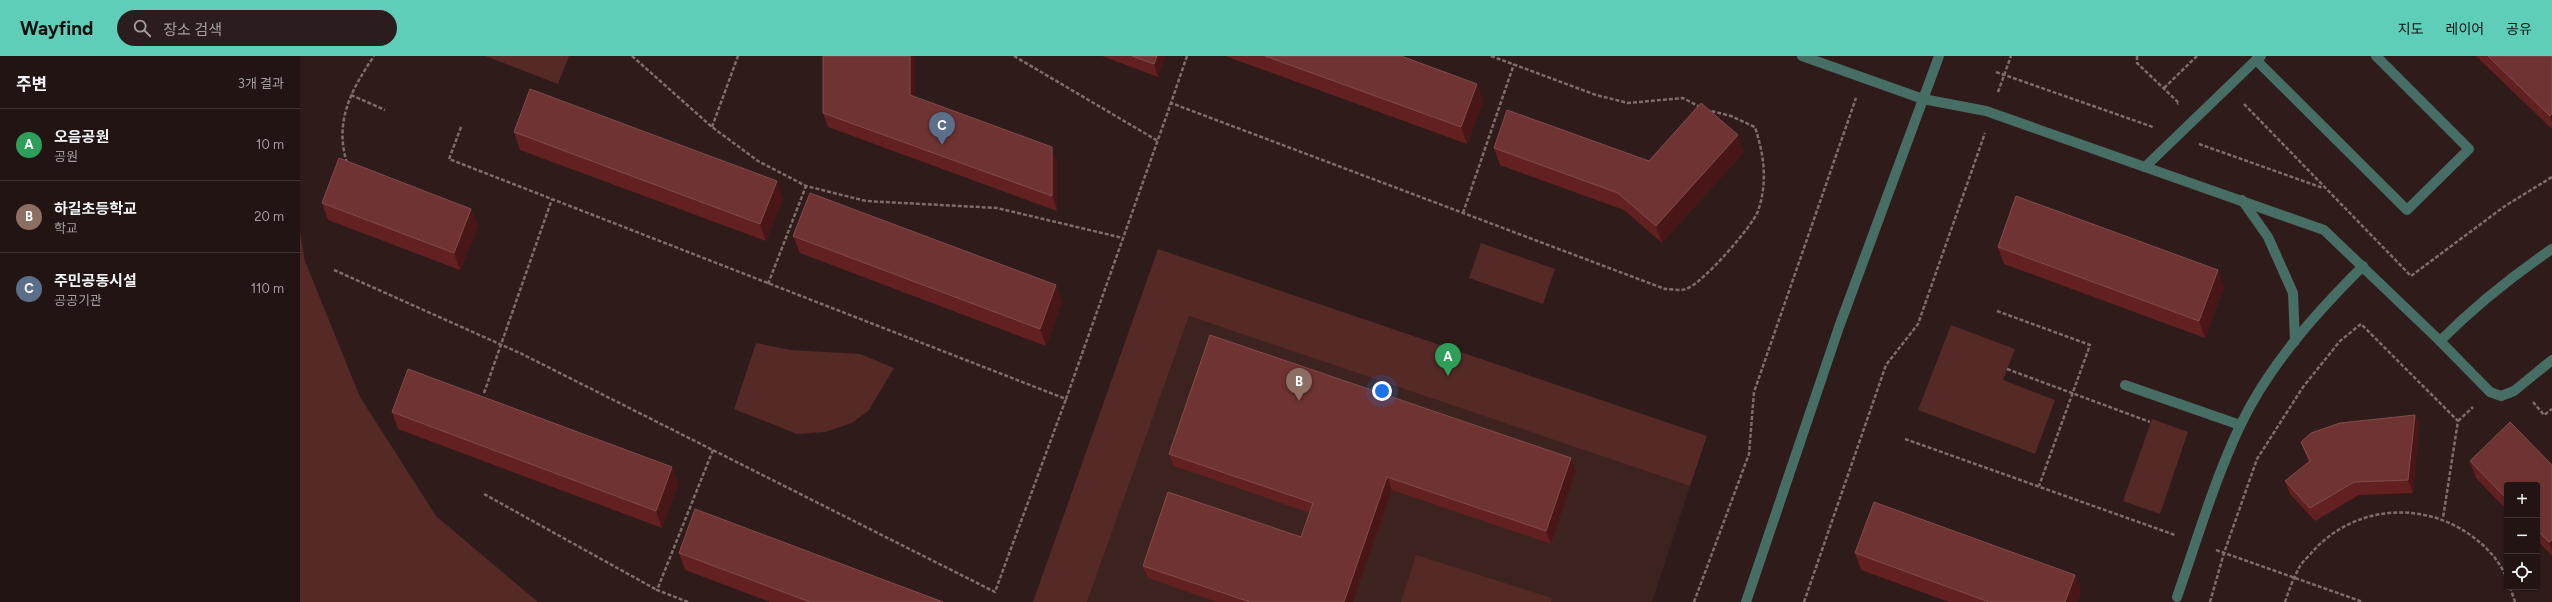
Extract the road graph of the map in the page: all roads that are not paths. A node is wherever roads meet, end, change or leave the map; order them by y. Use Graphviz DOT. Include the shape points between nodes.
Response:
graph roads {
  1 [pos="1802,56"];
  2 [pos="1939,56"];
  3 [pos="2376,56"];
  4 [pos="2258,58"];
  5 [pos="1923,99"];
  6 [pos="2145,167"];
  7 [pos="2242,200"];
  8 [pos="2552,249"];
  9 [pos="2363,266"];
  10 [pos="2294,341"];
  11 [pos="2440,341"];
  12 [pos="2552,360"];
  13 [pos="2125,385"];
  14 [pos="2240,425"];
  15 [pos="2177,597"];
  16 [pos="1746,602"];
  1 -- 5 [label="street"];
  2 -- 5 [label="street"];
  3 -- 4 [label="street" via="2469,149 2407,210"];
  4 -- 6 [label="street"];
  5 -- 6 [label="street" via="1992,113"];
  5 -- 16 [label="street" via="1839,327"];
  6 -- 7 [label="street"];
  7 -- 9 [label="street" via="2324,230"];
  7 -- 10 [label="street" via="2268,237 2293,293"];
  8 -- 11 [label="street" via="2505,281"];
  9 -- 10 [label="street"];
  9 -- 11 [label="street"];
  10 -- 14 [label="street"];
  11 -- 12 [label="street" via="2484,389 2495,395 2501,396 2514,391"];
  13 -- 14 [label="street"];
  14 -- 15 [label="street" via="2221,470"];
}
